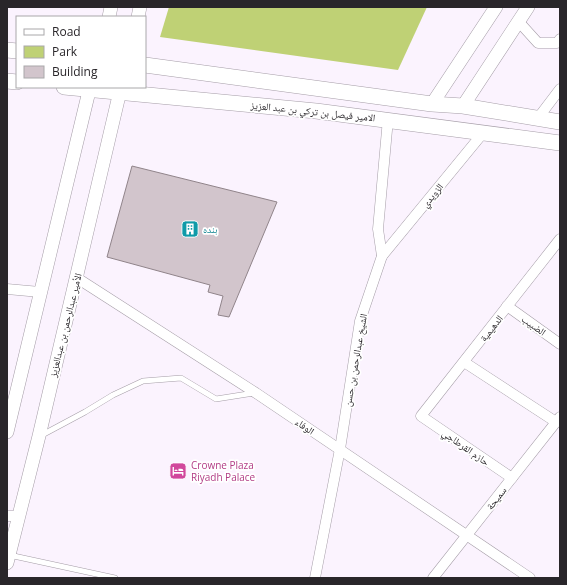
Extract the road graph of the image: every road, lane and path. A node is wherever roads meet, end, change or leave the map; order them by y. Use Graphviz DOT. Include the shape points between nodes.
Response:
graph roads {
  1 [pos="496,7"];
  2 [pos="528,7"];
  3 [pos="518,22"];
  4 [pos="560,39"];
  5 [pos="146,64"];
  6 [pos="90,88"];
  7 [pos="560,89"];
  8 [pos="120,90"];
  9 [pos="432,104"];
  10 [pos="464,106"];
  11 [pos="538,118"];
  12 [pos="388,120"];
  13 [pos="560,122"];
  14 [pos="483,133"];
  15 [pos="560,143"];
  16 [pos="560,239"];
  17 [pos="382,256"];
  18 [pos="77,278"];
  19 [pos="7,289"];
  20 [pos="40,292"];
  21 [pos="507,306"];
  22 [pos="560,344"];
  23 [pos="464,362"];
  24 [pos="256,393"];
  25 [pos="421,416"];
  26 [pos="558,420"];
  27 [pos="7,432"];
  28 [pos="39,436"];
  29 [pos="340,449"];
  30 [pos="512,478"];
  31 [pos="13,516"];
  32 [pos="467,535"];
  33 [pos="8,559"];
  34 [pos="116,578"];
  35 [pos="315,578"];
  36 [pos="433,578"];
  37 [pos="530,578"];
  1 -- 9 [label="street"];
  2 -- 3 [label="street"];
  3 -- 4 [label="street" via="538,43 557,43"];
  3 -- 10 [label="street"];
  5 -- 9 [label="main road"];
  6 -- 8 [label="main road, الامير فيصل بن تركي بن عبد العزيز"];
  6 -- 20 [label="street"];
  7 -- 11 [label="street"];
  8 -- 12 [label="main road, الامير فيصل بن تركي بن عبد العزيز"];
  8 -- 18 [label="street, الأمير عبدالرحمن بن عبدالعزيز"];
  9 -- 10 [label="main road"];
  10 -- 11 [label="main road"];
  11 -- 13 [label="main road"];
  12 -- 14 [label="main road, الامير فيصل بن تركي بن عبد العزيز"];
  12 -- 17 [label="street, الشيخ عبدالرحمن بن حسن" via="378,229"];
  14 -- 15 [label="main road, الامير فيصل بن تركي بن عبد العزيز"];
  14 -- 17 [label="street, الزويدي"];
  16 -- 21 [label="street, الدهيمية"];
  17 -- 29 [label="street, الشيخ عبدالرحمن بن حسن" via="360,322"];
  18 -- 24 [label="street, الوفاء"];
  18 -- 28 [label="street, الأمير عبدالرحمن بن عبدالعزيز"];
  19 -- 20 [label="street"];
  20 -- 27 [label="street"];
  21 -- 22 [label="street, الضبيب"];
  21 -- 23 [label="street, الدهيمية"];
  23 -- 25 [label="street, الدهيمية"];
  23 -- 26 [label="street"];
  24 -- 28 [label="lane" via="216,399 181,378 143,381"];
  24 -- 29 [label="street, الوفاء"];
  25 -- 30 [label="street, حازم القرطاجي"];
  26 -- 30 [label="street, سميحة"];
  28 -- 31 [label="street, الأمير عبدالرحمن بن عبدالعزيز"];
  29 -- 32 [label="street, الوفاء"];
  29 -- 35 [label="street, الشيخ عبدالرحمن بن حسن"];
  30 -- 32 [label="street, سميحة"];
  31 -- 33 [label="street, الأمير عبدالرحمن بن عبدالعزيز"];
  32 -- 36 [label="street, سميحة"];
  32 -- 37 [label="street, الوفاء"];
  33 -- 34 [label="lane"];
}
